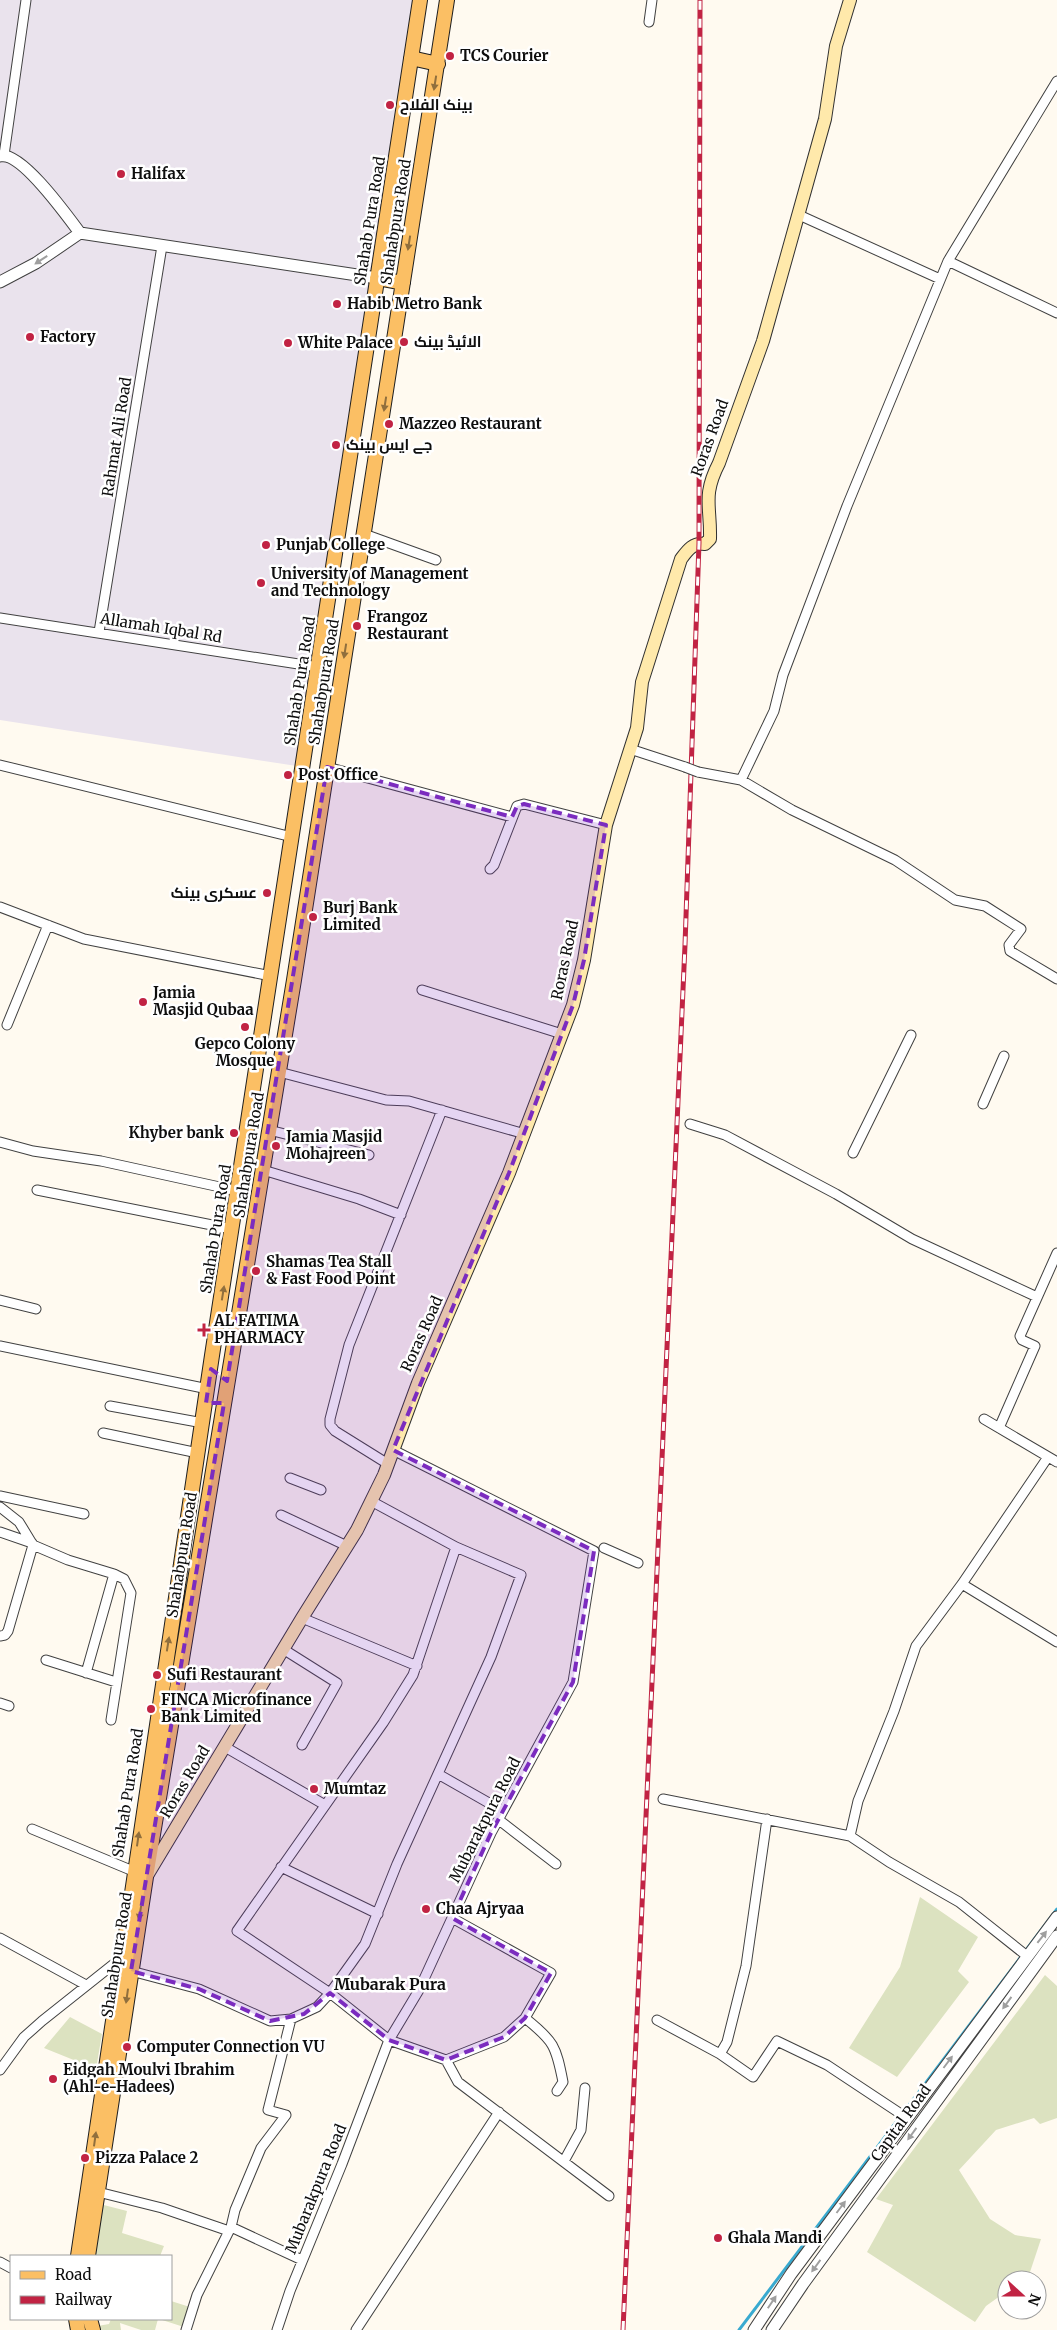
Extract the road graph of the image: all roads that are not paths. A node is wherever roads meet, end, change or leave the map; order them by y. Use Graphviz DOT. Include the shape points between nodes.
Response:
graph roads {
  1 [pos="26,0"];
  2 [pos="420,0"];
  3 [pos="446,0"];
  4 [pos="652,0"];
  5 [pos="850,0"];
  6 [pos="649,22"];
  7 [pos="411,58"];
  8 [pos="438,64"];
  9 [pos="1057,81"];
  10 [pos="2,156"];
  11 [pos="799,215"];
  12 [pos="80,233"];
  13 [pos="162,246"];
  14 [pos="948,261"];
  15 [pos="377,278"];
  16 [pos="940,280"];
  17 [pos="0,282"];
  18 [pos="403,283"];
  19 [pos="1057,313"];
  20 [pos="364,534"];
  21 [pos="436,560"];
  22 [pos="0,618"];
  23 [pos="100,632"];
  24 [pos="318,667"];
  25 [pos="342,671"];
  26 [pos="630,749"];
  27 [pos="0,765"];
  28 [pos="327,767"];
  29 [pos="741,780"];
  30 [pos="512,817"];
  31 [pos="606,825"];
  32 [pos="292,838"];
  33 [pos="490,869"];
  34 [pos="0,907"];
  35 [pos="48,925"];
  36 [pos="271,976"];
  37 [pos="1057,979"];
  38 [pos="422,990"];
  39 [pos="7,1025"];
  40 [pos="562,1034"];
  41 [pos="911,1035"];
  42 [pos="1004,1056"];
  43 [pos="279,1072"];
  44 [pos="983,1104"];
  45 [pos="442,1110"];
  46 [pos="690,1124"];
  47 [pos="269,1130"];
  48 [pos="525,1134"];
  49 [pos="0,1142"];
  50 [pos="853,1153"];
  51 [pos="369,1155"];
  52 [pos="263,1170"];
  53 [pos="37,1190"];
  54 [pos="238,1191"];
  55 [pos="401,1215"];
  56 [pos="232,1229"];
  57 [pos="1057,1253"];
  58 [pos="1038,1297"];
  59 [pos="0,1300"];
  60 [pos="36,1309"];
  61 [pos="0,1346"];
  62 [pos="211,1369"];
  63 [pos="229,1369"];
  64 [pos="208,1389"];
  65 [pos="206,1403"];
  66 [pos="110,1406"];
  67 [pos="223,1407"];
  68 [pos="984,1419"];
  69 [pos="203,1423"];
  70 [pos="999,1428"];
  71 [pos="103,1434"];
  72 [pos="393,1450"];
  73 [pos="198,1453"];
  74 [pos="1048,1457"];
  75 [pos="1057,1462"];
  76 [pos="388,1464"];
  77 [pos="290,1478"];
  78 [pos="321,1490"];
  79 [pos="0,1496"];
  80 [pos="371,1501"];
  81 [pos="0,1507"];
  82 [pos="84,1514"];
  83 [pos="281,1515"];
  84 [pos="0,1532"];
  85 [pos="33,1544"];
  86 [pos="347,1546"];
  87 [pos="456,1546"];
  88 [pos="604,1548"];
  89 [pos="638,1563"];
  90 [pos="114,1574"];
  91 [pos="962,1584"];
  92 [pos="302,1618"];
  93 [pos="0,1636"];
  94 [pos="1057,1642"];
  95 [pos="283,1649"];
  96 [pos="46,1660"];
  97 [pos="416,1666"];
  98 [pos="86,1673"];
  99 [pos="116,1682"];
  100 [pos="111,1720"];
  101 [pos="302,1745"];
  102 [pos="225,1747"];
  103 [pos="438,1774"];
  104 [pos="663,1799"];
  105 [pos="325,1805"];
  106 [pos="501,1815"];
  107 [pos="767,1819"];
  108 [pos="32,1829"];
  109 [pos="850,1836"];
  110 [pos="556,1864"];
  111 [pos="281,1867"];
  112 [pos="133,1871"];
  113 [pos="146,1877"];
  114 [pos="378,1914"];
  115 [pos="452,1918"];
  116 [pos="1057,1918"];
  117 [pos="1057,1936"];
  118 [pos="0,1938"];
  119 [pos="120,1959"];
  120 [pos="1032,1959"];
  121 [pos="131,1970"];
  122 [pos="86,1985"];
  123 [pos="330,1993"];
  124 [pos="525,2018"];
  125 [pos="291,2019"];
  126 [pos="657,2020"];
  127 [pos="389,2040"];
  128 [pos="720,2054"];
  129 [pos="446,2060"];
  130 [pos="0,2070"];
  131 [pos="585,2088"];
  132 [pos="557,2091"];
  133 [pos="499,2112"];
  134 [pos="907,2118"];
  135 [pos="564,2161"];
  136 [pos="98,2192"];
  137 [pos="609,2196"];
  138 [pos="230,2229"];
  139 [pos="78,2255"];
  140 [pos="88,2255"];
  141 [pos="302,2260"];
  142 [pos="791,2274"];
  143 [pos="803,2284"];
  144 [pos="186,2330"];
  145 [pos="277,2330"];
  146 [pos="356,2330"];
  147 [pos="754,2330"];
  148 [pos="772,2330"];
  1 -- 10 [label="street"];
  2 -- 7 [label="main road, Shahab Pura Road"];
  3 -- 8 [label="main road, Shahabpura Road"];
  4 -- 6 [label="street"];
  5 -- 11 [label="main road, Roras Road" via="836,46 825,119"];
  7 -- 8 [label="main road"];
  7 -- 15 [label="main road, Shahab Pura Road"];
  8 -- 18 [label="main road, Shahabpura Road, one-way"];
  9 -- 14 [label="street"];
  10 -- 12 [label="street" via="28,172"];
  11 -- 16 [label="street"];
  11 -- 26 [label="main road, Roras Road" via="763,341 719,464 711,478 707,494 710,539 689,549 679,564 642,682 637,728"];
  12 -- 13 [label="street"];
  12 -- 17 [label="street, one-way" via="36,263"];
  13 -- 15 [label="street"];
  13 -- 23 [label="street, Rahmat Ali Road"];
  14 -- 16 [label="street"];
  14 -- 19 [label="street"];
  15 -- 18 [label="main road"];
  15 -- 24 [label="main road, Shahab Pura Road"];
  16 -- 29 [label="street" via="843,515 782,675 774,711"];
  18 -- 20 [label="main road, Shahabpura Road, one-way"];
  20 -- 21 [label="street"];
  20 -- 25 [label="main road, Shahabpura Road, one-way"];
  22 -- 23 [label="street, Allamah Iqbal Rd"];
  23 -- 24 [label="street, Allamah Iqbal Rd"];
  24 -- 25 [label="main road"];
  24 -- 32 [label="main road, Shahab Pura Road"];
  25 -- 28 [label="main road, Shahabpura Road"];
  26 -- 29 [label="street, bridge" via="698,772"];
  26 -- 31 [label="main road, Roras Road"];
  27 -- 32 [label="street"];
  28 -- 30 [label="street"];
  28 -- 43 [label="main road, Shahabpura Road"];
  29 -- 37 [label="street" via="792,810 895,860 955,900 985,906 1021,929 1009,945 1010,951"];
  30 -- 31 [label="street" via="517,806 524,804"];
  30 -- 33 [label="street"];
  31 -- 40 [label="main road, Roras Road" via="584,960"];
  32 -- 36 [label="main road, Shahab Pura Road"];
  34 -- 35 [label="street"];
  35 -- 36 [label="street" via="84,939"];
  35 -- 39 [label="street"];
  36 -- 54 [label="main road, Shahab Pura Road"];
  38 -- 40 [label="street"];
  40 -- 48 [label="main road, Roras Road"];
  41 -- 50 [label="street"];
  42 -- 44 [label="street"];
  43 -- 45 [label="street" via="386,1100 409,1101"];
  43 -- 47 [label="main road, Shahabpura Road"];
  45 -- 48 [label="street"];
  45 -- 55 [label="street"];
  46 -- 58 [label="street" via="725,1136 836,1194 912,1239"];
  47 -- 51 [label="street"];
  47 -- 52 [label="main road, Shahabpura Road"];
  48 -- 72 [label="main road, Roras Road" via="418,1383"];
  49 -- 54 [label="street"];
  52 -- 55 [label="street"];
  52 -- 63 [label="main road, Shahabpura Road"];
  53 -- 56 [label="street"];
  54 -- 56 [label="main road, Shahab Pura Road"];
  55 -- 76 [label="street" via="349,1345 330,1419 335,1431"];
  62 -- 56 [label="main road, Shahab Pura Road, one-way"];
  57 -- 58 [label="street"];
  58 -- 70 [label="street" via="1020,1336 1036,1346"];
  59 -- 60 [label="street"];
  61 -- 64 [label="street"];
  62 -- 63 [label="main road" via="223,1374"];
  62 -- 64 [label="main road, Shahab Pura Road"];
  63 -- 67 [label="main road, Shahabpura Road"];
  64 -- 65 [label="main road, Shahab Pura Road"];
  65 -- 67 [label="main road" via="218,1402"];
  65 -- 69 [label="main road, Shahab Pura Road"];
  66 -- 69 [label="street"];
  67 -- 113 [label="main road, Shahabpura Road"];
  68 -- 70 [label="street"];
  69 -- 73 [label="main road, Shahab Pura Road"];
  70 -- 74 [label="street"];
  71 -- 73 [label="street"];
  72 -- 76 [label="main road, Roras Road"];
  72 -- 106 [label="street, Mubarakpura Road" via="594,1552 573,1682"];
  112 -- 73 [label="main road, Shahab Pura Road, one-way"];
  74 -- 75 [label="street"];
  74 -- 91 [label="street"];
  76 -- 80 [label="main road, Roras Road"];
  77 -- 78 [label="street"];
  79 -- 82 [label="street"];
  80 -- 86 [label="main road, Roras Road"];
  80 -- 87 [label="street"];
  81 -- 85 [label="street" via="19,1522"];
  83 -- 86 [label="street"];
  84 -- 85 [label="street"];
  85 -- 90 [label="street" via="68,1560"];
  85 -- 93 [label="street" via="8,1631"];
  86 -- 92 [label="main road, Roras Road"];
  87 -- 97 [label="street"];
  87 -- 103 [label="street" via="521,1575 491,1657"];
  88 -- 89 [label="street"];
  90 -- 98 [label="street"];
  90 -- 99 [label="street" via="124,1578 131,1593"];
  91 -- 94 [label="street"];
  91 -- 109 [label="street" via="916,1646 858,1801"];
  92 -- 95 [label="main road, Roras Road"];
  92 -- 97 [label="street"];
  95 -- 101 [label="street" via="337,1683"];
  95 -- 102 [label="main road, Roras Road"];
  96 -- 98 [label="street"];
  97 -- 105 [label="street" via="383,1723"];
  98 -- 99 [label="street"];
  99 -- 100 [label="street"];
  102 -- 105 [label="street"];
  102 -- 113 [label="main road, Roras Road"];
  103 -- 106 [label="street"];
  103 -- 114 [label="street"];
  104 -- 107 [label="street"];
  105 -- 111 [label="street"];
  106 -- 110 [label="street"];
  106 -- 115 [label="street, Mubarakpura Road"];
  107 -- 109 [label="street"];
  107 -- 128 [label="street" via="746,1966 727,2042"];
  108 -- 112 [label="street"];
  109 -- 120 [label="street" via="958,1902"];
  111 -- 114 [label="street"];
  111 -- 123 [label="street" via="237,1931"];
  112 -- 119 [label="main road, Shahab Pura Road"];
  113 -- 121 [label="main road, Shahabpura Road, one-way"];
  114 -- 123 [label="street" via="366,1944"];
  115 -- 124 [label="street" via="551,1972"];
  115 -- 127 [label="street, Mubarakpura Road" via="419,1990"];
  120 -- 116 [label="street, one-way"];
  117 -- 120 [label="street, Capital Road"];
  118 -- 122 [label="street"];
  119 -- 122 [label="street"];
  139 -- 119 [label="main road, Shahab Pura Road, one-way"];
  134 -- 120 [label="street, one-way"];
  120 -- 143 [label="street, Capital Road, one-way"];
  121 -- 125 [label="street" via="198,1989 270,2021"];
  121 -- 136 [label="main road, Shahabpura Road, one-way"];
  122 -- 130 [label="street" via="24,2037"];
  123 -- 125 [label="street" via="317,2006"];
  123 -- 127 [label="street"];
  124 -- 129 [label="street" via="504,2037"];
  124 -- 132 [label="street" via="547,2035 557,2051 563,2082"];
  125 -- 138 [label="street" via="268,2110 286,2115 262,2148"];
  126 -- 128 [label="street"];
  127 -- 129 [label="street"];
  127 -- 141 [label="street, Mubarakpura Road"];
  128 -- 134 [label="street" via="753,2077 776,2041 827,2065"];
  129 -- 133 [label="street" via="458,2082"];
  131 -- 135 [label="street" via="581,2130"];
  133 -- 135 [label="street"];
  133 -- 146 [label="street"];
  142 -- 134 [label="street, one-way"];
  135 -- 137 [label="street"];
  136 -- 138 [label="street"];
  136 -- 140 [label="main road, Shahabpura Road"];
  138 -- 141 [label="street"];
  138 -- 144 [label="street" via="197,2295"];
  141 -- 145 [label="street, Mubarakpura Road"];
  142 -- 143 [label="street"];
  147 -- 142 [label="street, one-way"];
  143 -- 148 [label="street, Capital Road"];
}
